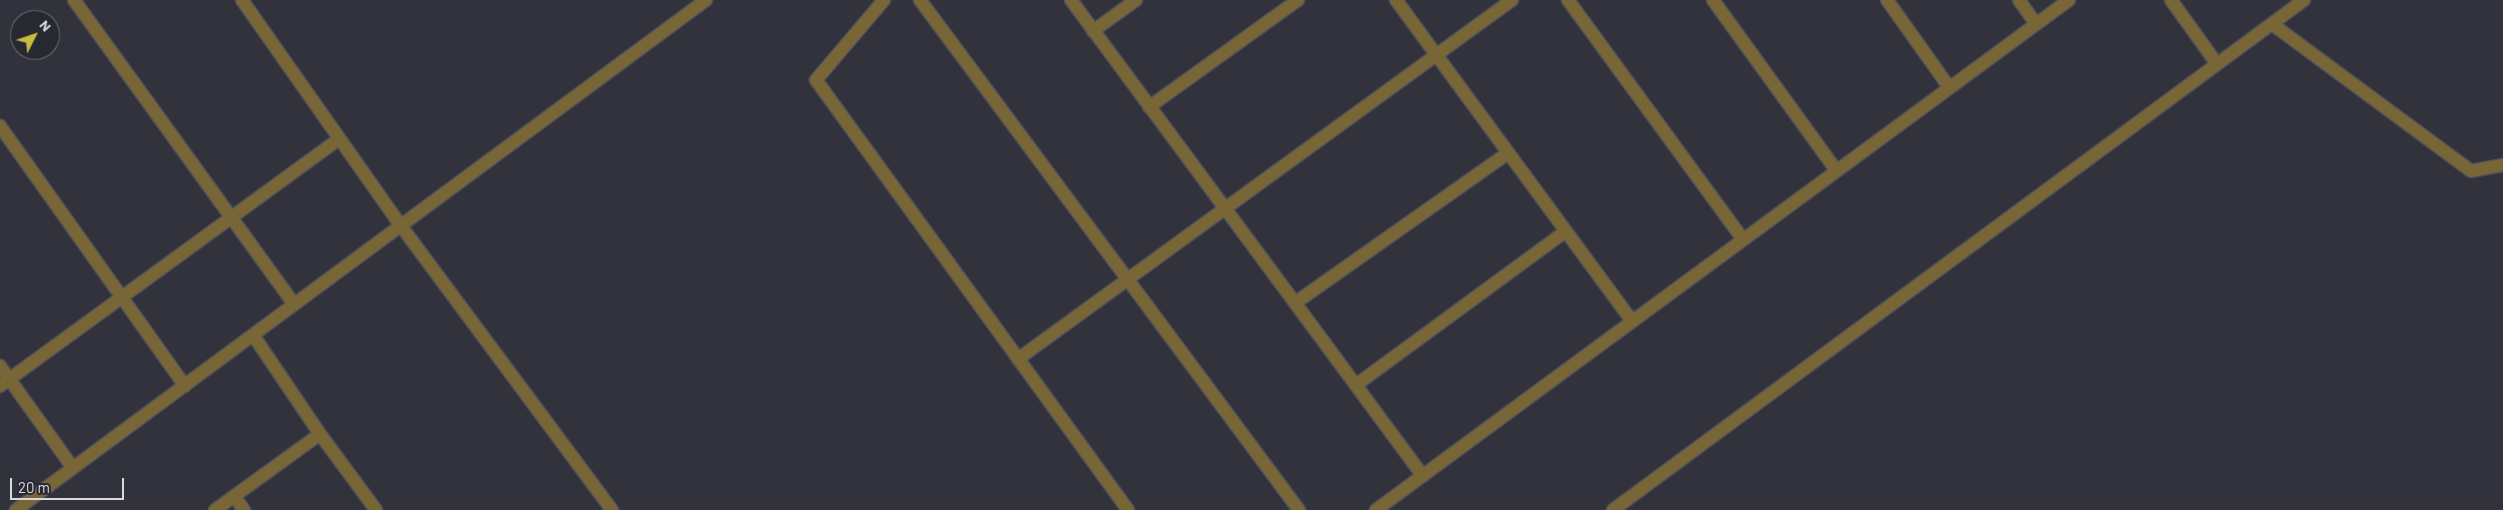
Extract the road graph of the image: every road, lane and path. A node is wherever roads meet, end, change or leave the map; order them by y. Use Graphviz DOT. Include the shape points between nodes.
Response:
graph roads {
  1 [pos="74,0"];
  2 [pos="242,0"];
  3 [pos="706,0"];
  4 [pos="884,0"];
  5 [pos="920,0"];
  6 [pos="1071,0"];
  7 [pos="1136,0"];
  8 [pos="1298,0"];
  9 [pos="1396,0"];
  10 [pos="1512,0"];
  11 [pos="1568,0"];
  12 [pos="1713,0"];
  13 [pos="1887,0"];
  14 [pos="2019,0"];
  15 [pos="2069,0"];
  16 [pos="2170,0"];
  17 [pos="2304,0"];
  18 [pos="2036,24"];
  19 [pos="2272,24"];
  20 [pos="1093,31"];
  21 [pos="1437,55"];
  22 [pos="2217,64"];
  23 [pos="1949,87"];
  24 [pos="1149,107"];
  25 [pos="0,126"];
  26 [pos="339,139"];
  27 [pos="1508,153"];
  28 [pos="2503,165"];
  29 [pos="1836,170"];
  30 [pos="1225,208"];
  31 [pos="231,218"];
  32 [pos="401,226"];
  33 [pos="1566,232"];
  34 [pos="1742,238"];
  35 [pos="1127,279"];
  36 [pos="122,297"];
  37 [pos="1295,303"];
  38 [pos="294,304"];
  39 [pos="1632,321"];
  40 [pos="253,335"];
  41 [pos="1018,359"];
  42 [pos="0,366"];
  43 [pos="5,383"];
  44 [pos="1356,385"];
  45 [pos="185,386"];
  46 [pos="320,434"];
  47 [pos="73,468"];
  48 [pos="1423,476"];
  49 [pos="234,496"];
  50 [pos="16,510"];
  51 [pos="215,510"];
  52 [pos="244,510"];
  53 [pos="376,510"];
  54 [pos="612,510"];
  55 [pos="1128,510"];
  56 [pos="1299,510"];
  57 [pos="1376,510"];
  58 [pos="1613,510"];
  1 -- 31 [label="street"];
  2 -- 26 [label="street"];
  3 -- 32 [label="street"];
  4 -- 41 [label="street" via="816,80"];
  5 -- 35 [label="street"];
  6 -- 20 [label="street"];
  7 -- 20 [label="street"];
  8 -- 24 [label="street"];
  9 -- 21 [label="street"];
  10 -- 21 [label="street"];
  11 -- 34 [label="street"];
  12 -- 29 [label="street"];
  13 -- 23 [label="street"];
  14 -- 18 [label="street"];
  15 -- 18 [label="street"];
  16 -- 22 [label="street"];
  17 -- 19 [label="street"];
  18 -- 23 [label="street"];
  19 -- 22 [label="street"];
  19 -- 28 [label="street" via="2471,171"];
  20 -- 24 [label="street"];
  21 -- 27 [label="street"];
  21 -- 30 [label="street"];
  22 -- 58 [label="street"];
  23 -- 29 [label="street"];
  24 -- 30 [label="street"];
  25 -- 36 [label="street"];
  26 -- 31 [label="street"];
  26 -- 32 [label="street"];
  27 -- 33 [label="street"];
  27 -- 37 [label="street"];
  29 -- 34 [label="street"];
  30 -- 35 [label="street"];
  30 -- 37 [label="street"];
  31 -- 36 [label="street"];
  31 -- 38 [label="street"];
  32 -- 38 [label="street"];
  32 -- 54 [label="street"];
  33 -- 39 [label="street"];
  33 -- 44 [label="street"];
  34 -- 39 [label="street"];
  35 -- 41 [label="street"];
  35 -- 56 [label="street"];
  36 -- 43 [label="street"];
  36 -- 45 [label="street"];
  37 -- 44 [label="street"];
  38 -- 40 [label="street"];
  39 -- 48 [label="street"];
  40 -- 45 [label="street"];
  40 -- 46 [label="street"];
  41 -- 55 [label="street"];
  42 -- 43 [label="street"];
  43 -- 47 [label="street"];
  44 -- 48 [label="street"];
  45 -- 47 [label="street"];
  46 -- 49 [label="street"];
  46 -- 53 [label="street"];
  47 -- 50 [label="street"];
  48 -- 57 [label="street"];
  49 -- 51 [label="street"];
  49 -- 52 [label="street"];
}
